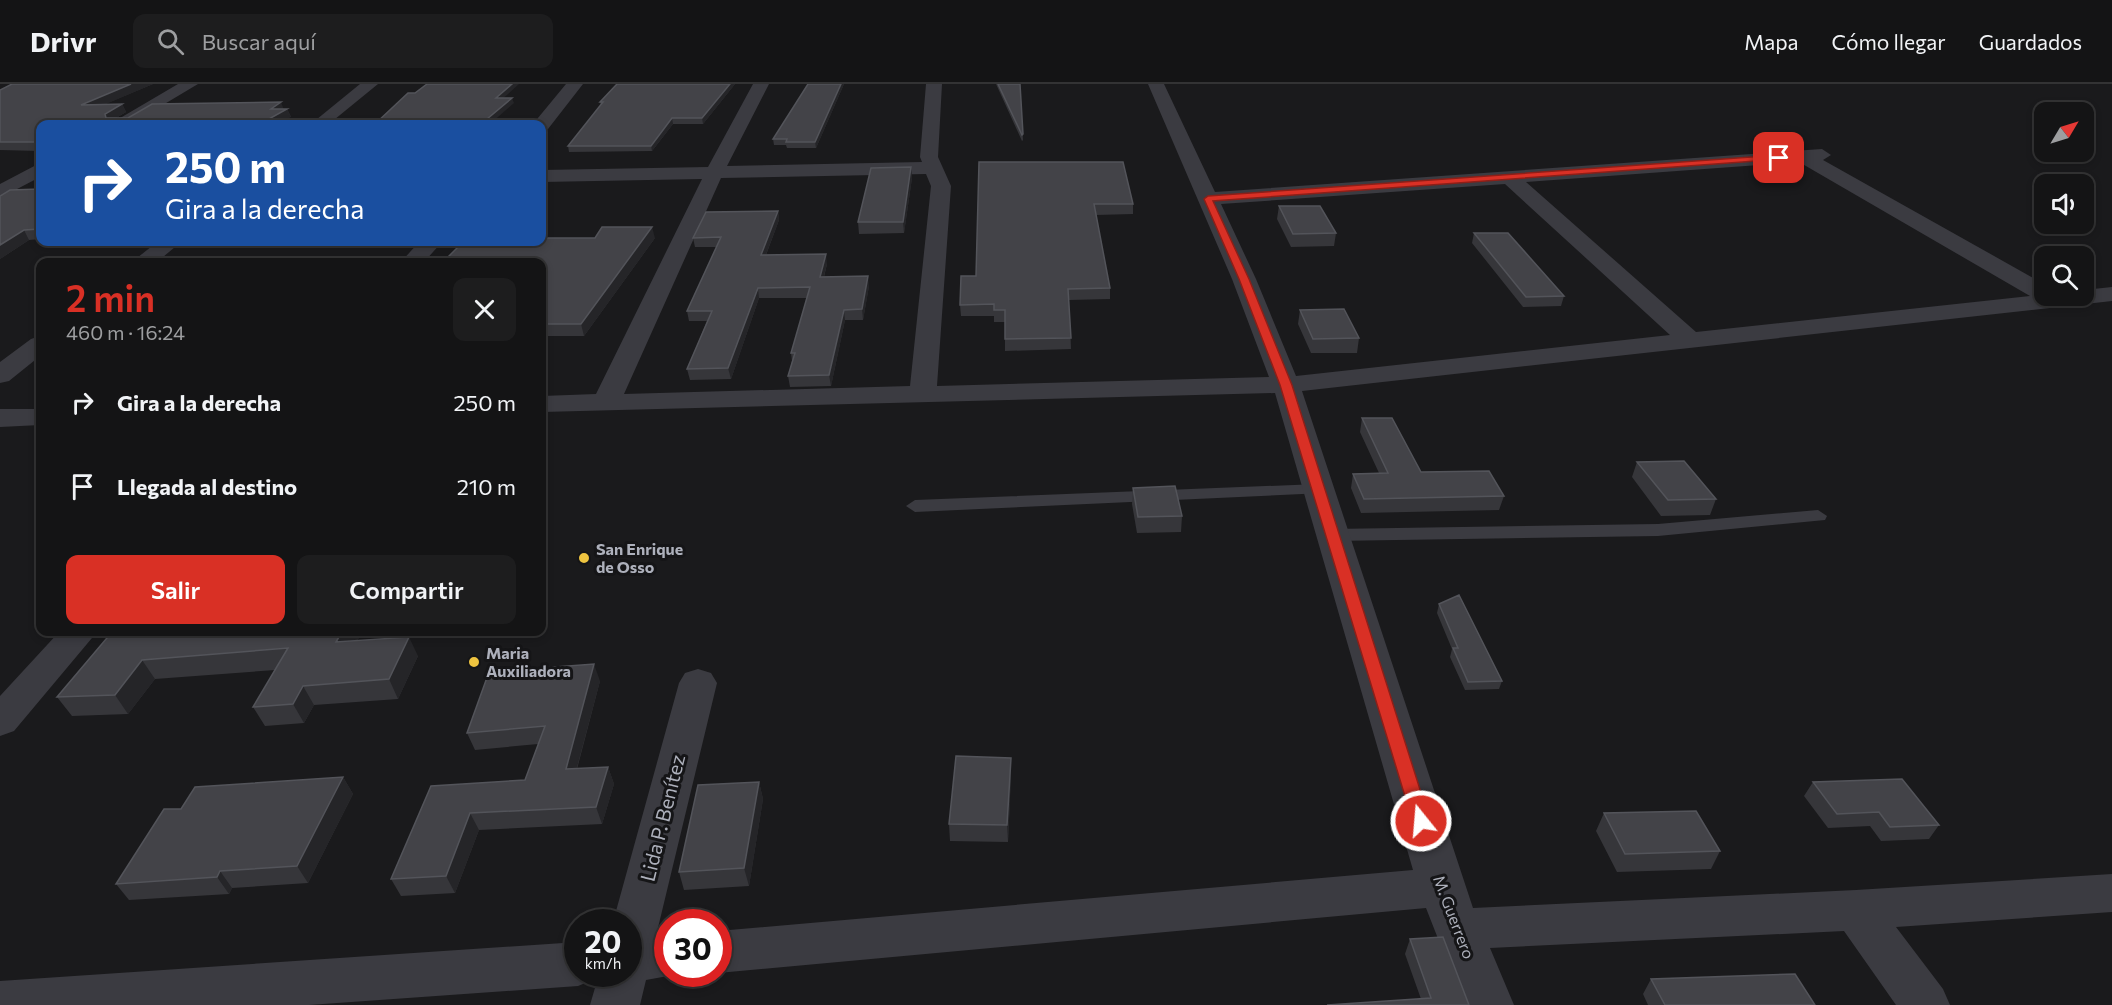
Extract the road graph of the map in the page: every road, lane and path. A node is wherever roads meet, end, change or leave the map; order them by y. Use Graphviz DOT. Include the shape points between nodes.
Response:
graph roads {
  1 [pos="190,84"];
  2 [pos="370,84"];
  3 [pos="575,84"];
  4 [pos="761,84"];
  5 [pos="934,84"];
  6 [pos="1156,84"];
  7 [pos="126,120"];
  8 [pos="324,120"];
  9 [pos="546,120"];
  10 [pos="934,168"];
  11 [pos="36,171"];
  12 [pos="714,173"];
  13 [pos="546,176"];
  14 [pos="1509,177"];
  15 [pos="36,187"];
  16 [pos="3,189"];
  17 [pos="1208,199"];
  18 [pos="165,246"];
  19 [pos="427,246"];
  20 [pos="148,258"];
  21 [pos="416,258"];
  22 [pos="2034,288"];
  23 [pos="2112,294"];
  24 [pos="2094,295"];
  25 [pos="2034,299"];
  26 [pos="1691,340"];
  27 [pos="36,347"];
  28 [pos="0,375"];
  29 [pos="1286,385"];
  30 [pos="924,395"];
  31 [pos="606,403"];
  32 [pos="546,404"];
  33 [pos="36,417"];
  34 [pos="0,418"];
  35 [pos="1318,489"];
  36 [pos="915,506"];
  37 [pos="1818,516"];
  38 [pos="1332,535"];
  39 [pos="75,636"];
  40 [pos="698,683"];
  41 [pos="0,721"];
  42 [pos="1441,887"];
  43 [pos="2112,893"];
  44 [pos="639,909"];
  45 [pos="1856,910"];
  46 [pos="1458,929"];
  47 [pos="732,951"];
  48 [pos="564,965"];
  49 [pos="620,987"];
  50 [pos="0,1004"];
  51 [pos="615,1005"];
  52 [pos="1489,1005"];
  53 [pos="1925,1005"];
  1 -- 7 [label="street"];
  2 -- 8 [label="street"];
  3 -- 9 [label="street"];
  4 -- 12 [label="street"];
  5 -- 10 [label="street" via="929,157"];
  6 -- 17 [label="street, M. Guerrero"];
  10 -- 12 [label="street"];
  10 -- 30 [label="street" via="941,186"];
  11 -- 16 [label="street"];
  12 -- 13 [label="street"];
  12 -- 31 [label="street"];
  14 -- 17 [label="street"];
  14 -- 22 [label="street" via="1812,156"];
  14 -- 26 [label="street"];
  15 -- 16 [label="street"];
  17 -- 29 [label="street, M. Guerrero"];
  18 -- 20 [label="street"];
  19 -- 21 [label="street"];
  23 -- 24 [label="street"];
  25 -- 26 [label="street"];
  26 -- 29 [label="street"];
  27 -- 28 [label="street"];
  29 -- 30 [label="street"];
  29 -- 35 [label="street, M. Guerrero"];
  30 -- 31 [label="street"];
  31 -- 32 [label="street"];
  33 -- 34 [label="street"];
  35 -- 36 [label="lane"];
  35 -- 38 [label="street, M. Guerrero"];
  37 -- 38 [label="lane" via="1658,530"];
  38 -- 42 [label="street, M. Guerrero"];
  39 -- 41 [label="street"];
  40 -- 44 [label="street, Lida P. Benítez"];
  42 -- 46 [label="street, M. Guerrero"];
  42 -- 47 [label="street"];
  43 -- 45 [label="street"];
  45 -- 46 [label="street"];
  45 -- 53 [label="street"];
  46 -- 52 [label="street, M. Guerrero"];
  48 -- 50 [label="street"];
  49 -- 51 [label="street"];
}
